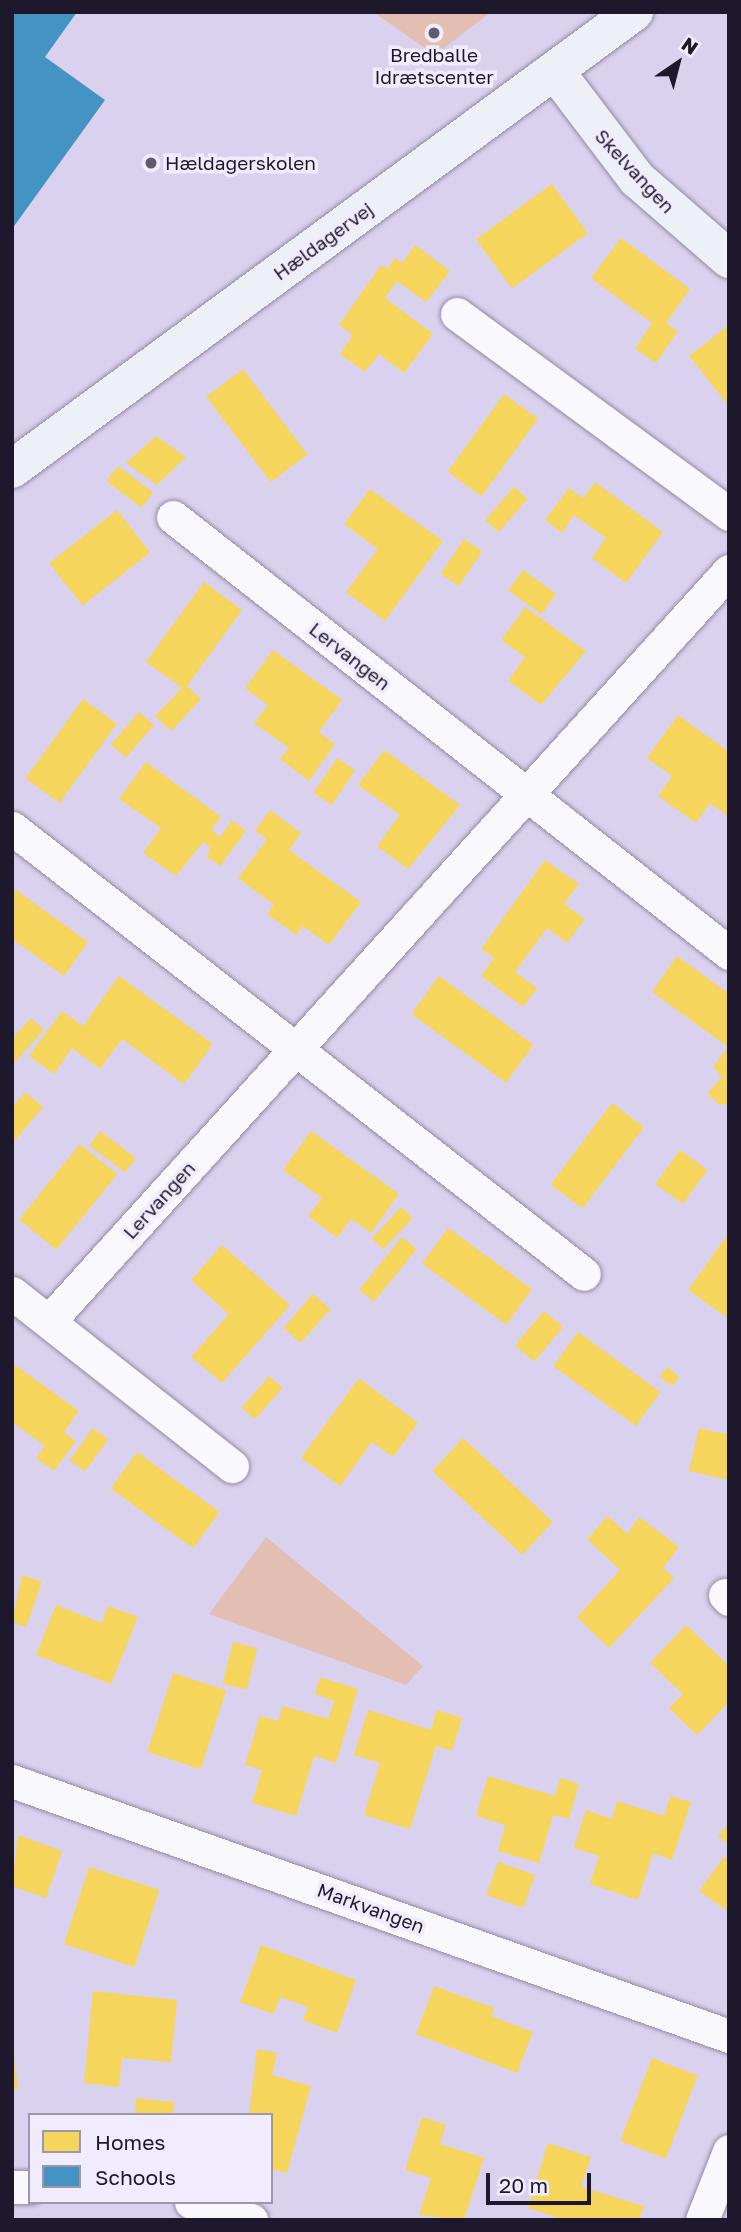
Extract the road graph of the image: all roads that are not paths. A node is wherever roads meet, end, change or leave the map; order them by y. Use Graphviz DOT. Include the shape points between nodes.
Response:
graph roads {
  1 [pos="634,12"];
  2 [pos="555,71"];
  3 [pos="729,259"];
  4 [pos="457,314"];
  5 [pos="12,469"];
  6 [pos="729,514"];
  7 [pos="173,517"];
  8 [pos="729,571"];
  9 [pos="527,795"];
  10 [pos="12,828"];
  11 [pos="729,953"];
  12 [pos="296,1049"];
  13 [pos="584,1274"];
  14 [pos="12,1293"];
  15 [pos="50,1320"];
  16 [pos="232,1466"];
  17 [pos="12,1782"];
  18 [pos="729,2036"];
  19 [pos="729,2151"];
  20 [pos="198,2204"];
  21 [pos="251,2220"];
  22 [pos="702,2220"];
  1 -- 2 [label="street, Hældagervej"];
  2 -- 3 [label="street, Skelvangen" via="637,179"];
  2 -- 5 [label="street, Hældagervej"];
  4 -- 6 [label="street"];
  7 -- 9 [label="street, Lervangen"];
  8 -- 9 [label="street, Lervangen"];
  9 -- 11 [label="street, Lervangen"];
  9 -- 12 [label="street, Lervangen"];
  10 -- 12 [label="street"];
  12 -- 13 [label="street"];
  12 -- 15 [label="street, Lervangen"];
  14 -- 15 [label="street"];
  15 -- 16 [label="street"];
  17 -- 18 [label="street, Markvangen"];
  19 -- 22 [label="street"];
  20 -- 21 [label="street"];
}
